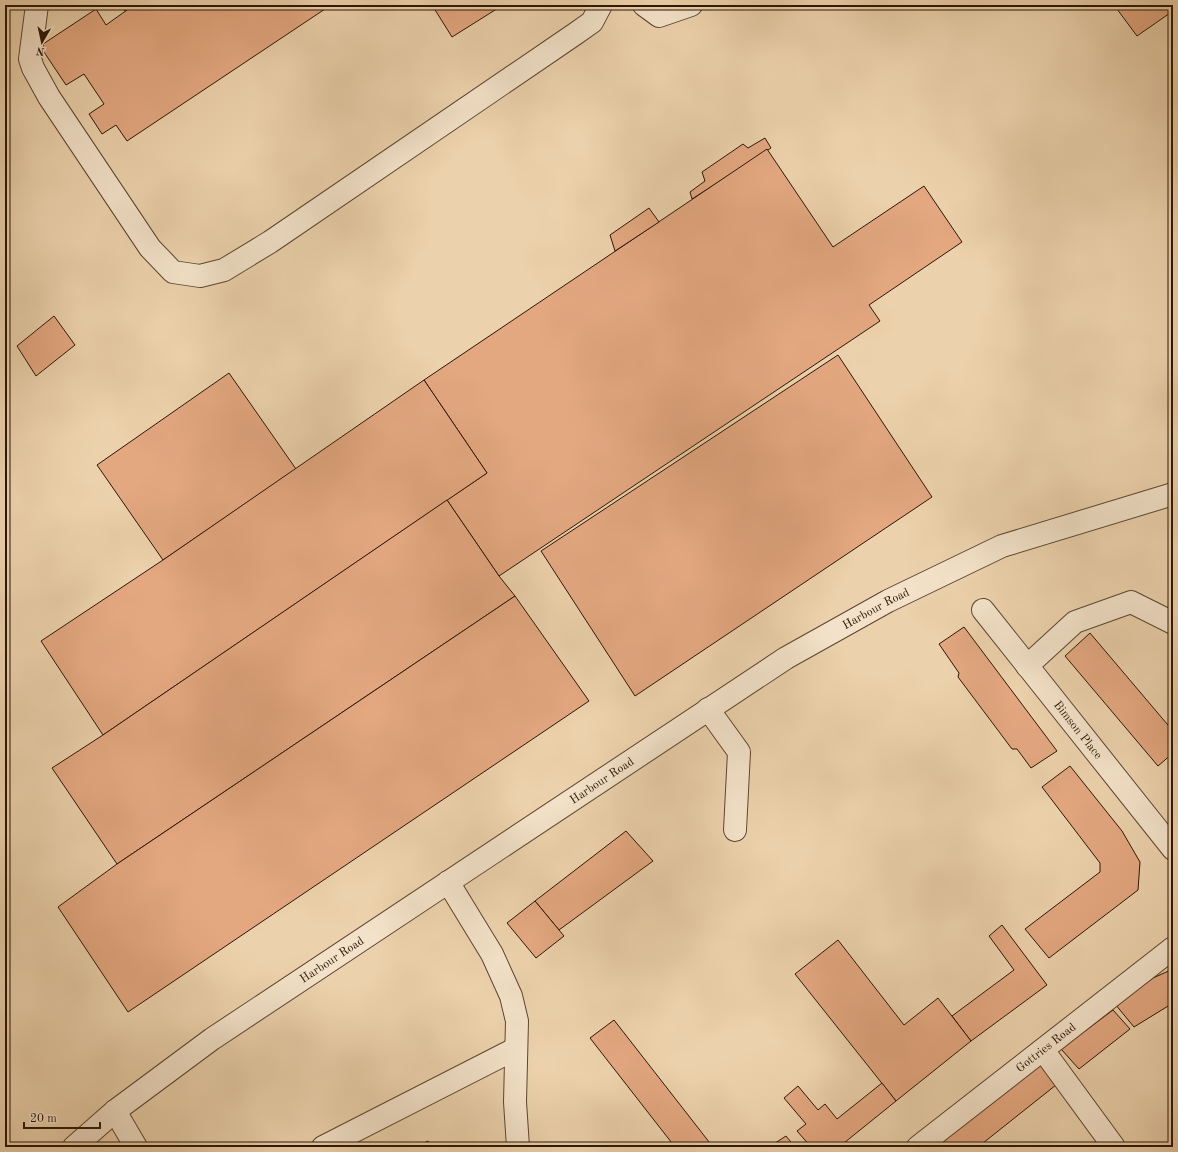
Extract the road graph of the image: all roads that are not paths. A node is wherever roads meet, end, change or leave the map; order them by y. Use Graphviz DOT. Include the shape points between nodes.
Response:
graph roads {
  1 [pos="37,5"];
  2 [pos="601,5"];
  3 [pos="644,5"];
  4 [pos="691,5"];
  5 [pos="1173,494"];
  6 [pos="983,610"];
  7 [pos="1173,623"];
  8 [pos="1027,666"];
  9 [pos="708,709"];
  10 [pos="735,830"];
  11 [pos="1173,849"];
  12 [pos="448,882"];
  13 [pos="1173,948"];
  14 [pos="515,1049"];
  15 [pos="1043,1050"];
  16 [pos="114,1111"];
  17 [pos="74,1147"];
  18 [pos="136,1147"];
  19 [pos="323,1147"];
  20 [pos="518,1147"];
  21 [pos="918,1147"];
  22 [pos="1114,1147"];
  1 -- 2 [label="street" via="30,59 33,68 150,248 173,272 200,276 224,270 276,238 592,22"];
  3 -- 4 [label="street" via="660,16"];
  5 -- 9 [label="street, Harbour Road" via="1002,546 881,604 786,658"];
  6 -- 8 [label="street, Bimson Place"];
  7 -- 8 [label="street" via="1131,602 1075,622"];
  8 -- 11 [label="street, Bimson Place"];
  9 -- 10 [label="street" via="739,752"];
  9 -- 12 [label="street, Harbour Road"];
  12 -- 14 [label="street" via="492,954 511,996 517,1021"];
  12 -- 16 [label="street, Harbour Road" via="212,1039"];
  13 -- 15 [label="street, Gottries Road"];
  14 -- 19 [label="street"];
  14 -- 20 [label="street"];
  15 -- 21 [label="street, Gottries Road"];
  15 -- 22 [label="street"];
  16 -- 17 [label="street, Harbour Road"];
  16 -- 18 [label="street"];
}
